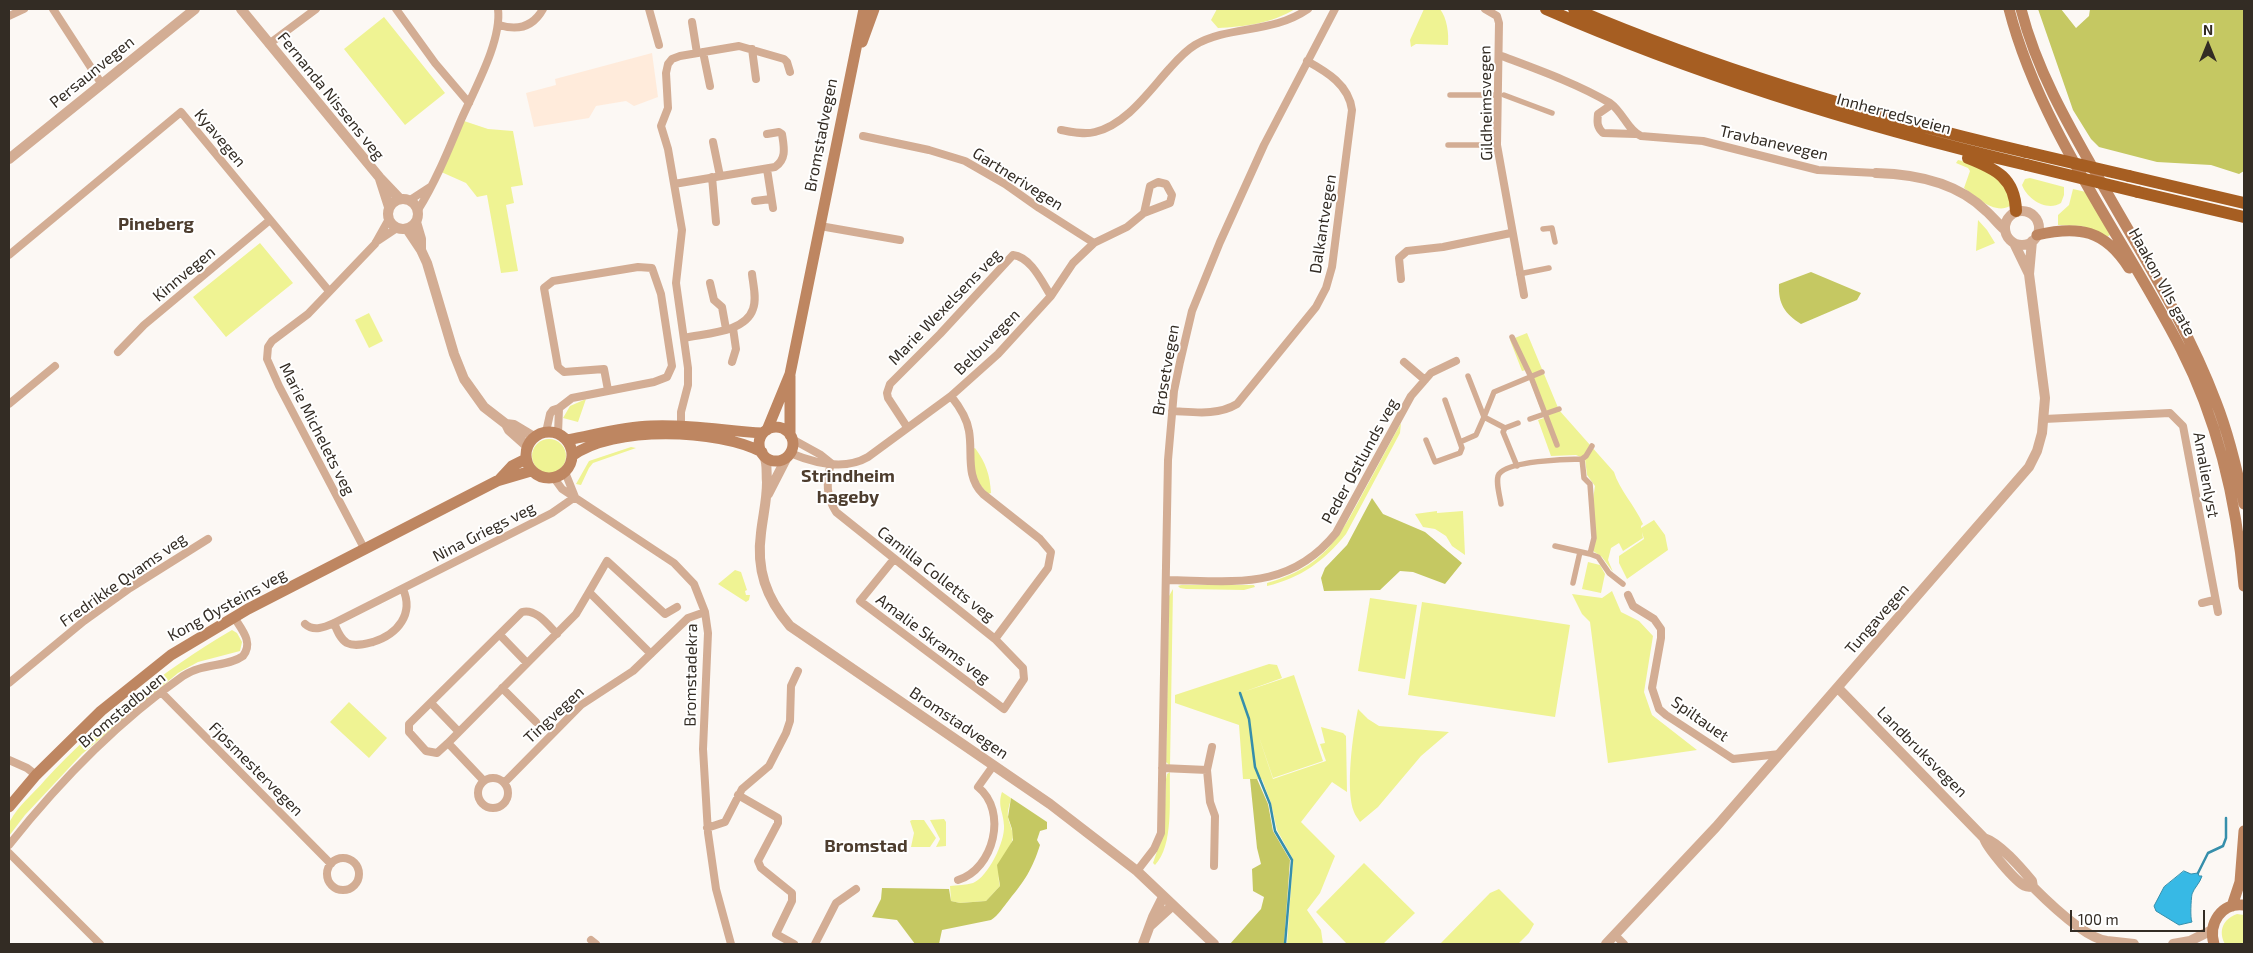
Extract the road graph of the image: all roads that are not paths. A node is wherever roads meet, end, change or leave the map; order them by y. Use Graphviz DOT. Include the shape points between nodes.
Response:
graph roads {
  1 [pos="24,9"];
  2 [pos="53,9"];
  3 [pos="195,9"];
  4 [pos="241,9"];
  5 [pos="316,9"];
  6 [pos="396,9"];
  7 [pos="498,9"];
  8 [pos="543,9"];
  9 [pos="649,9"];
  10 [pos="864,9"];
  11 [pos="874,9"];
  12 [pos="1308,9"];
  13 [pos="1335,9"];
  14 [pos="1485,9"];
  15 [pos="1535,9"];
  16 [pos="1546,9"];
  17 [pos="2009,9"];
  18 [pos="2021,9"];
  19 [pos="1574,12"];
  20 [pos="9,16"];
  21 [pos="692,22"];
  22 [pos="499,25"];
  23 [pos="269,44"];
  24 [pos="659,45"];
  25 [pos="752,49"];
  26 [pos="700,52"];
  27 [pos="855,52"];
  28 [pos="1499,55"];
  29 [pos="1307,61"];
  30 [pos="790,72"];
  31 [pos="756,79"];
  32 [pos="101,83"];
  33 [pos="710,86"];
  34 [pos="1450,95"];
  35 [pos="1501,95"];
  36 [pos="469,103"];
  37 [pos="1611,105"];
  38 [pos="1552,113"];
  39 [pos="1061,130"];
  40 [pos="767,134"];
  41 [pos="1635,134"];
  42 [pos="864,136"];
  43 [pos="1919,138"];
  44 [pos="713,142"];
  45 [pos="1448,145"];
  46 [pos="1497,145"];
  47 [pos="9,159"];
  48 [pos="767,169"];
  49 [pos="1876,173"];
  50 [pos="716,177"];
  51 [pos="380,178"];
  52 [pos="434,184"];
  53 [pos="674,184"];
  54 [pos="405,199"];
  55 [pos="771,199"];
  56 [pos="755,201"];
  57 [pos="2244,203"];
  58 [pos="389,207"];
  59 [pos="773,208"];
  60 [pos="418,210"];
  61 [pos="1987,212"];
  62 [pos="1144,213"];
  63 [pos="2013,214"];
  64 [pos="2244,217"];
  65 [pos="389,219"];
  66 [pos="270,220"];
  67 [pos="416,222"];
  68 [pos="716,222"];
  69 [pos="820,226"];
  70 [pos="402,228"];
  71 [pos="1543,229"];
  72 [pos="2005,230"];
  73 [pos="1511,234"];
  74 [pos="2034,238"];
  75 [pos="900,240"];
  76 [pos="376,242"];
  77 [pos="1555,242"];
  78 [pos="2014,242"];
  79 [pos="1094,243"];
  80 [pos="421,250"];
  81 [pos="9,255"];
  82 [pos="1549,268"];
  83 [pos="752,274"];
  84 [pos="1519,274"];
  85 [pos="2030,274"];
  86 [pos="1401,279"];
  87 [pos="710,283"];
  88 [pos="329,291"];
  89 [pos="2151,291"];
  90 [pos="1051,296"];
  91 [pos="1524,296"];
  92 [pos="730,328"];
  93 [pos="1512,337"];
  94 [pos="684,338"];
  95 [pos="118,352"];
  96 [pos="1456,361"];
  97 [pos="732,362"];
  98 [pos="1404,362"];
  99 [pos="55,366"];
  100 [pos="1542,372"];
  101 [pos="790,374"];
  102 [pos="1468,376"];
  103 [pos="1531,377"];
  104 [pos="1425,380"];
  105 [pos="608,390"];
  106 [pos="951,396"];
  107 [pos="1445,400"];
  108 [pos="9,404"];
  109 [pos="559,408"];
  110 [pos="1559,408"];
  111 [pos="1172,411"];
  112 [pos="1545,414"];
  113 [pos="1484,417"];
  114 [pos="1530,419"];
  115 [pos="2044,419"];
  116 [pos="1518,423"];
  117 [pos="681,426"];
  118 [pos="907,427"];
  119 [pos="1505,428"];
  120 [pos="546,432"];
  121 [pos="765,432"];
  122 [pos="562,437"];
  123 [pos="791,437"];
  124 [pos="1426,440"];
  125 [pos="531,442"];
  126 [pos="1460,442"];
  127 [pos="1557,445"];
  128 [pos="1592,446"];
  129 [pos="763,454"];
  130 [pos="789,455"];
  131 [pos="572,456"];
  132 [pos="526,459"];
  133 [pos="1582,459"];
  134 [pos="831,463"];
  135 [pos="1517,466"];
  136 [pos="531,470"];
  137 [pos="565,472"];
  138 [pos="554,478"];
  139 [pos="497,481"];
  140 [pos="768,494"];
  141 [pos="575,497"];
  142 [pos="1500,504"];
  143 [pos="2244,504"];
  144 [pos="208,539"];
  145 [pos="1555,546"];
  146 [pos="365,550"];
  147 [pos="1580,552"];
  148 [pos="1590,554"];
  149 [pos="894,559"];
  150 [pos="1166,580"];
  151 [pos="1573,583"];
  152 [pos="1623,584"];
  153 [pos="2244,586"];
  154 [pos="403,589"];
  155 [pos="589,592"];
  156 [pos="1628,594"];
  157 [pos="2214,600"];
  158 [pos="2202,603"];
  159 [pos="677,607"];
  160 [pos="705,612"];
  161 [pos="2218,612"];
  162 [pos="234,618"];
  163 [pos="334,623"];
  164 [pos="305,624"];
  165 [pos="557,634"];
  166 [pos="500,635"];
  167 [pos="995,639"];
  168 [pos="651,654"];
  169 [pos="527,663"];
  170 [pos="798,671"];
  171 [pos="1024,679"];
  172 [pos="9,683"];
  173 [pos="502,688"];
  174 [pos="1838,688"];
  175 [pos="162,693"];
  176 [pos="431,703"];
  177 [pos="536,722"];
  178 [pos="458,730"];
  179 [pos="448,743"];
  180 [pos="1212,747"];
  181 [pos="1780,754"];
  182 [pos="9,760"];
  183 [pos="992,766"];
  184 [pos="1162,768"];
  185 [pos="1207,770"];
  186 [pos="36,776"];
  187 [pos="484,781"];
  188 [pos="504,783"];
  189 [pos="738,795"];
  190 [pos="9,807"];
  191 [pos="707,828"];
  192 [pos="2244,831"];
  193 [pos="9,845"];
  194 [pos="9,853"];
  195 [pos="331,864"];
  196 [pos="1214,866"];
  197 [pos="1137,871"];
  198 [pos="958,880"];
  199 [pos="856,889"];
  200 [pos="1163,897"];
  201 [pos="1173,905"];
  202 [pos="2244,905"];
  203 [pos="2232,906"];
  204 [pos="1150,926"];
  205 [pos="2212,930"];
  206 [pos="1615,935"];
  207 [pos="2108,943"];
  208 [pos="100,944"];
  209 [pos="731,944"];
  210 [pos="794,944"];
  211 [pos="815,944"];
  212 [pos="1143,944"];
  213 [pos="1214,944"];
  214 [pos="1606,944"];
  215 [pos="1624,944"];
  216 [pos="2134,944"];
  217 [pos="2173,944"];
  218 [pos="2214,944"];
  1 -- 20 [label="street"];
  2 -- 32 [label="street"];
  3 -- 32 [label="street, Persaunvegen"];
  4 -- 23 [label="street, Fernanda Nissens veg"];
  5 -- 23 [label="street"];
  6 -- 36 [label="street"];
  7 -- 22 [label="street"];
  8 -- 22 [label="street" via="527,26 509,28"];
  9 -- 24 [label="street"];
  10 -- 27 [label="main road, Bromstadvegen"];
  11 -- 27 [label="main road, Bromstadvegen" via="865,38"];
  12 -- 39 [label="street" via="1278,24 1195,45 1129,112 1106,128 1082,133"];
  13 -- 29 [label="street, Brøsetvegen"];
  14 -- 28 [label="street, Gildheimsvegen" via="1497,16"];
  15 -- 19 [label="highway"];
  16 -- 19 [label="highway, Innherredsveien"];
  17 -- 89 [label="main road, Haakon VIIs gate" via="2023,53 2057,128"];
  18 -- 143 [label="main road, Haakon VIIs gate" via="2037,58 2068,125 2173,310 2206,376 2228,437"];
  19 -- 43 [label="highway, Innherredsveien" via="1717,77"];
  19 -- 57 [label="highway, Innherredsveien, bridge" via="1763,80 1874,114"];
  21 -- 26 [label="street"];
  22 -- 36 [label="street" via="493,48"];
  23 -- 51 [label="street, Fernanda Nissens veg"];
  25 -- 26 [label="street" via="739,46"];
  25 -- 30 [label="street" via="786,60"];
  25 -- 31 [label="street"];
  26 -- 33 [label="street"];
  26 -- 53 [label="street" via="675,57 667,68 668,108 661,126"];
  27 -- 69 [label="main road, Bromstadvegen"];
  28 -- 35 [label="street, Gildheimsvegen"];
  28 -- 37 [label="street"];
  29 -- 111 [label="street, Brøsetvegen" via="1244,189 1201,287 1185,337"];
  29 -- 111 [label="street, Dalkantvegen" via="1345,89 1352,110 1332,267 1326,288 1316,307 1237,404 1224,411"];
  32 -- 47 [label="street, Persaunvegen"];
  34 -- 35 [label="street"];
  35 -- 38 [label="street"];
  35 -- 46 [label="street, Gildheimsvegen"];
  36 -- 52 [label="street"];
  37 -- 41 [label="street"];
  37 -- 41 [label="street, Travbanevegen" via="1598,114 1599,129 1603,133"];
  40 -- 48 [label="street" via="780,132 785,150 779,164"];
  41 -- 49 [label="street, Travbanevegen" via="1703,141 1818,170"];
  42 -- 79 [label="street, Gartnerivegen" via="966,162"];
  43 -- 63 [label="highway" via="1996,171 2012,188"];
  43 -- 64 [label="highway, Innherredsveien, bridge"];
  44 -- 50 [label="street"];
  45 -- 46 [label="street"];
  46 -- 73 [label="street, Gildheimsvegen"];
  48 -- 50 [label="street"];
  48 -- 55 [label="street"];
  49 -- 61 [label="street, Travbanevegen" via="1926,178 1958,191"];
  50 -- 53 [label="street"];
  50 -- 68 [label="street"];
  51 -- 54 [label="street, Fernanda Nissens veg"];
  51 -- 58 [label="street, Fernanda Nissens veg"];
  52 -- 54 [label="street"];
  52 -- 60 [label="street"];
  53 -- 94 [label="street" via="682,237 676,283"];
  54 -- 58 [label="street" via="396,200"];
  54 -- 60 [label="street"];
  55 -- 56 [label="street"];
  55 -- 59 [label="street"];
  58 -- 65 [label="street"];
  60 -- 67 [label="street"];
  61 -- 63 [label="street, Travbanevegen"];
  61 -- 72 [label="street, Travbanevegen"];
  62 -- 62 [label="street, Belbuvegen" via="1170,203 1172,194 1166,184 1158,182 1150,186"];
  62 -- 79 [label="street, Belbuvegen" via="1127,227"];
  63 -- 72 [label="street" via="2005,222"];
  63 -- 74 [label="street" via="2025,211 2033,215 2039,226"];
  65 -- 70 [label="street"];
  65 -- 76 [label="street, Marie Michelets veg"];
  66 -- 81 [label="street, Kyavegen" via="181,112"];
  66 -- 88 [label="street, Kyavegen"];
  66 -- 95 [label="street, Kinnvegen" via="144,325"];
  67 -- 70 [label="street"];
  67 -- 80 [label="street"];
  69 -- 75 [label="street"];
  69 -- 101 [label="main road, Bromstadvegen"];
  70 -- 76 [label="street, Marie Michelets veg"];
  70 -- 80 [label="street"];
  71 -- 77 [label="street" via="1552,228"];
  72 -- 78 [label="street"];
  73 -- 84 [label="street, Gildheimsvegen"];
  73 -- 86 [label="street" via="1443,248 1407,251 1399,258"];
  74 -- 78 [label="street" via="2022,245"];
  74 -- 85 [label="street, Tungavegen"];
  74 -- 89 [label="main road" via="2068,229 2098,236 2116,250 2137,281"];
  76 -- 88 [label="street, Marie Michelets veg"];
  78 -- 85 [label="street, Tungavegen"];
  79 -- 90 [label="street, Belbuvegen" via="1074,263"];
  80 -- 125 [label="street" via="464,379 484,407 506,424 514,425"];
  82 -- 84 [label="street"];
  83 -- 92 [label="street" via="753,310 746,319"];
  84 -- 91 [label="street, Gildheimsvegen"];
  85 -- 115 [label="street, Tungavegen" via="2044,382"];
  87 -- 92 [label="street" via="714,300 722,307"];
  88 -- 146 [label="street, Marie Michelets veg" via="299,322 272,341 267,359"];
  89 -- 153 [label="main road, Haakon VIIs gate" via="2195,378 2218,440 2234,508"];
  90 -- 106 [label="street, Belbuvegen" via="998,354"];
  90 -- 118 [label="street, Marie Wexelsens veg" via="1033,268 1013,255 890,384 888,398"];
  92 -- 94 [label="street"];
  92 -- 97 [label="street" via="736,349"];
  93 -- 103 [label="street"];
  94 -- 117 [label="street" via="688,377"];
  96 -- 104 [label="street, Peder Østlunds veg" via="1431,373"];
  98 -- 104 [label="street"];
  99 -- 108 [label="street"];
  100 -- 103 [label="street"];
  101 -- 121 [label="main road, Bromstadvegen"];
  101 -- 123 [label="main road, Bromstadvegen"];
  102 -- 113 [label="street"];
  103 -- 112 [label="street"];
  103 -- 113 [label="street" via="1494,392"];
  104 -- 150 [label="street, Peder Østlunds veg" via="1411,396 1336,533 1308,560 1278,575 1248,582"];
  105 -- 105 [label="street" via="663,380 672,370 661,294 652,268 638,267 553,280 544,288 558,367 564,372 604,369"];
  105 -- 109 [label="street" via="572,398"];
  106 -- 118 [label="street, Belbuvegen"];
  106 -- 167 [label="street" via="966,419 970,433 970,470 975,485 1051,552 1048,568"];
  107 -- 126 [label="street"];
  109 -- 120 [label="street" via="550,414"];
  109 -- 122 [label="street"];
  110 -- 112 [label="street"];
  111 -- 150 [label="street, Brøsetvegen"];
  112 -- 114 [label="street"];
  112 -- 127 [label="street"];
  113 -- 119 [label="street"];
  113 -- 126 [label="street" via="1476,435"];
  115 -- 157 [label="street, Amalienlyst" via="2170,413 2183,426"];
  115 -- 174 [label="street, Tungavegen" via="2029,467"];
  116 -- 119 [label="street"];
  117 -- 121 [label="main road"];
  117 -- 122 [label="main road" via="634,427"];
  118 -- 134 [label="street, Belbuvegen" via="862,461 847,465"];
  119 -- 135 [label="street" via="1503,432"];
  120 -- 122 [label="main road"];
  120 -- 125 [label="main road"];
  121 -- 123 [label="main road" via="782,428"];
  121 -- 129 [label="main road" via="760,443"];
  122 -- 131 [label="main road"];
  123 -- 130 [label="main road"];
  123 -- 134 [label="street"];
  124 -- 126 [label="street" via="1435,462 1460,453"];
  125 -- 132 [label="main road"];
  128 -- 133 [label="street"];
  129 -- 130 [label="main road" via="775,460"];
  129 -- 131 [label="main road" via="745,444 718,438 664,434 611,440"];
  129 -- 140 [label="street, Bromstadvegen"];
  130 -- 134 [label="street, Belbuvegen"];
  130 -- 140 [label="street, Bromstadvegen"];
  131 -- 137 [label="main road"];
  132 -- 136 [label="main road"];
  132 -- 139 [label="main road, Kong Øysteins veg" via="512,466"];
  133 -- 135 [label="street" via="1527,462"];
  133 -- 148 [label="street" via="1584,478 1590,484 1594,538"];
  134 -- 149 [label="street, Camilla Colletts veg" via="827,492 836,512"];
  135 -- 142 [label="street" via="1498,476"];
  136 -- 138 [label="main road" via="542,478"];
  136 -- 139 [label="main road, Kong Øysteins veg"];
  137 -- 138 [label="main road"];
  137 -- 141 [label="street"];
  138 -- 141 [label="street, Bromstadekra" via="562,489"];
  139 -- 146 [label="main road, Kong Øysteins veg"];
  140 -- 183 [label="street, Bromstadvegen" via="759,558 762,579 778,611 790,626"];
  141 -- 154 [label="street, Nina Griegs veg" via="552,513"];
  141 -- 160 [label="street, Bromstadekra" via="681,569 698,592"];
  144 -- 172 [label="street, Fredrikke Qvams veg" via="84,620"];
  145 -- 147 [label="street"];
  146 -- 162 [label="main road, Kong Øysteins veg"];
  147 -- 148 [label="street"];
  147 -- 151 [label="street"];
  148 -- 152 [label="street" via="1598,556 1609,573"];
  149 -- 167 [label="street, Camilla Colletts veg"];
  149 -- 171 [label="street, Amalie Skrams veg" via="860,602 1004,709"];
  150 -- 184 [label="street, Brøsetvegen"];
  154 -- 163 [label="street, Nina Griegs veg"];
  154 -- 163 [label="street" via="407,601 406,614 400,626 389,636 352,645 343,640"];
  155 -- 159 [label="street" via="607,561 665,614"];
  155 -- 165 [label="street" via="576,614"];
  155 -- 168 [label="street"];
  156 -- 181 [label="street, Spiltauet" via="1633,606 1654,619 1661,629 1652,688 1660,709 1733,759"];
  157 -- 158 [label="street"];
  157 -- 161 [label="street, Amalienlyst"];
  160 -- 168 [label="street, Tingvegen" via="688,618"];
  160 -- 191 [label="street, Bromstadekra" via="708,634 704,749"];
  162 -- 175 [label="street, Bromstadbuen" via="247,641 243,656 192,671"];
  162 -- 186 [label="main road, Kong Øysteins veg" via="171,655 101,711"];
  163 -- 164 [label="street, Nina Griegs veg" via="319,628"];
  165 -- 166 [label="street" via="536,614 527,611 522,612"];
  165 -- 169 [label="street"];
  166 -- 169 [label="street"];
  166 -- 176 [label="street"];
  167 -- 171 [label="street, Camilla Colletts veg" via="1023,668"];
  168 -- 188 [label="street, Tingvegen" via="633,671 573,712"];
  169 -- 173 [label="street"];
  170 -- 189 [label="street" via="791,686 790,722 786,733 769,766"];
  173 -- 177 [label="street, Tingvegen"];
  173 -- 178 [label="street"];
  174 -- 181 [label="street, Tungavegen"];
  174 -- 207 [label="street, Landbruksvegen" via="1984,838 1991,840 2026,874 2033,887 2064,916"];
  175 -- 193 [label="street, Bromstadbuen" via="107,738 70,774"];
  175 -- 195 [label="street, Fjøsmestervegen"];
  176 -- 178 [label="street"];
  176 -- 179 [label="street" via="410,724 409,732 426,752 433,754"];
  178 -- 179 [label="street"];
  179 -- 187 [label="street"];
  180 -- 185 [label="street"];
  181 -- 206 [label="street, Tungavegen" via="1677,871"];
  182 -- 186 [label="street"];
  183 -- 197 [label="street, Bromstadvegen" via="1050,804"];
  183 -- 198 [label="street" via="978,787 989,799 996,827 993,839 976,870"];
  184 -- 185 [label="street"];
  184 -- 197 [label="street, Brøsetvegen" via="1161,833 1154,849"];
  185 -- 196 [label="street" via="1210,802 1215,816"];
  186 -- 190 [label="main road, Kong Øysteins veg"];
  187 -- 188 [label="street" via="493,778"];
  187 -- 188 [label="street" via="479,787 479,799 482,804 493,808 507,799"];
  189 -- 191 [label="street" via="724,822"];
  189 -- 210 [label="street" via="778,818 758,862 792,894 792,901 776,934"];
  191 -- 209 [label="street, Bromstadekra" via="716,889"];
  192 -- 203 [label="main road" via="2240,882"];
  194 -- 208 [label="street"];
  195 -- 195 [label="street" via="327,872 332,886 340,890 354,886 359,877 354,863 345,858"];
  197 -- 200 [label="street, Bromstadvegen"];
  199 -- 211 [label="street" via="836,903"];
  200 -- 201 [label="street, Bromstadvegen"];
  200 -- 204 [label="street"];
  201 -- 204 [label="street"];
  201 -- 213 [label="street, Bromstadvegen"];
  202 -- 203 [label="main road"];
  203 -- 205 [label="main road" via="2220,912"];
  204 -- 212 [label="street"];
  205 -- 217 [label="street" via="2190,941"];
  205 -- 218 [label="main road"];
  206 -- 214 [label="street, Tungavegen"];
  206 -- 215 [label="street"];
  207 -- 216 [label="street, Landbruksvegen"];
}
